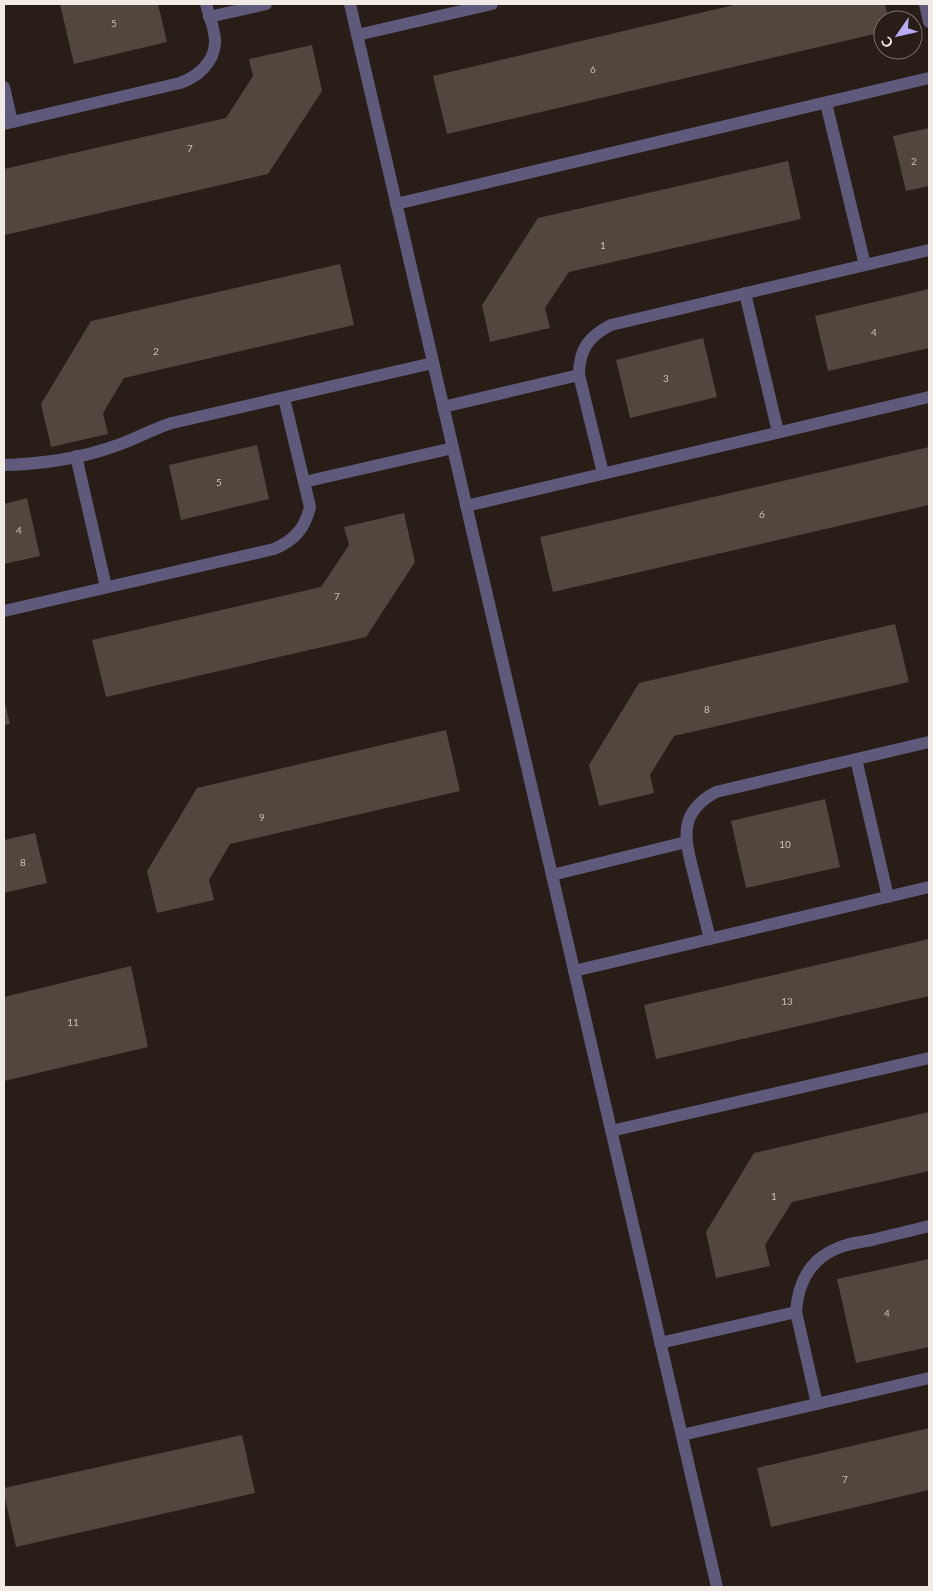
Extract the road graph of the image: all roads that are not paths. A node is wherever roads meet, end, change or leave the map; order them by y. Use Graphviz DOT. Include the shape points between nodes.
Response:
graph roads {
  1 [pos="206,4"];
  2 [pos="266,4"];
  3 [pos="350,4"];
  4 [pos="492,4"];
  5 [pos="925,4"];
  6 [pos="209,17"];
  7 [pos="929,22"];
  8 [pos="357,35"];
  9 [pos="929,78"];
  10 [pos="4,87"];
  11 [pos="826,103"];
  12 [pos="8,123"];
  13 [pos="396,204"];
  14 [pos="929,250"];
  15 [pos="865,265"];
  16 [pos="745,294"];
  17 [pos="433,363"];
  18 [pos="579,375"];
  19 [pos="929,397"];
  20 [pos="284,398"];
  21 [pos="443,407"];
  22 [pos="778,432"];
  23 [pos="453,448"];
  24 [pos="76,456"];
  25 [pos="4,465"];
  26 [pos="603,473"];
  27 [pos="304,482"];
  28 [pos="466,506"];
  29 [pos="106,587"];
  30 [pos="4,611"];
  31 [pos="929,742"];
  32 [pos="856,759"];
  33 [pos="686,842"];
  34 [pos="552,875"];
  35 [pos="929,887"];
  36 [pos="888,897"];
  37 [pos="710,939"];
  38 [pos="574,971"];
  39 [pos="929,1058"];
  40 [pos="611,1131"];
  41 [pos="929,1226"];
  42 [pos="796,1312"];
  43 [pos="660,1343"];
  44 [pos="929,1378"];
  45 [pos="817,1404"];
  46 [pos="682,1435"];
  47 [pos="717,1587"];
  1 -- 6 [label="street"];
  2 -- 6 [label="street"];
  3 -- 8 [label="street"];
  4 -- 8 [label="street"];
  5 -- 7 [label="street"];
  6 -- 12 [label="street" via="215,42 212,54 200,73 190,79"];
  8 -- 13 [label="street"];
  9 -- 11 [label="street"];
  10 -- 12 [label="street"];
  11 -- 13 [label="street"];
  11 -- 15 [label="street"];
  13 -- 17 [label="street"];
  14 -- 15 [label="street"];
  15 -- 16 [label="street"];
  16 -- 18 [label="street" via="611,325 589,340 582,353"];
  16 -- 22 [label="street"];
  17 -- 20 [label="street"];
  17 -- 21 [label="street"];
  18 -- 21 [label="street"];
  18 -- 26 [label="street"];
  19 -- 22 [label="street"];
  20 -- 24 [label="street" via="159,427 113,447"];
  20 -- 27 [label="street"];
  21 -- 23 [label="street"];
  22 -- 26 [label="street"];
  23 -- 27 [label="street"];
  23 -- 28 [label="street"];
  24 -- 25 [label="street"];
  24 -- 29 [label="street"];
  26 -- 28 [label="street"];
  27 -- 29 [label="street" via="310,507 307,519 298,534 285,544"];
  28 -- 34 [label="street"];
  29 -- 30 [label="street"];
  31 -- 32 [label="street"];
  32 -- 33 [label="street" via="716,792 692,812"];
  32 -- 36 [label="street"];
  33 -- 34 [label="street"];
  33 -- 37 [label="street"];
  34 -- 38 [label="street"];
  35 -- 36 [label="street"];
  36 -- 37 [label="street"];
  37 -- 38 [label="street"];
  38 -- 40 [label="street"];
  39 -- 40 [label="street"];
  40 -- 43 [label="street"];
  41 -- 42 [label="street" via="839,1247 823,1256 800,1286"];
  42 -- 43 [label="street"];
  42 -- 45 [label="street"];
  43 -- 46 [label="street"];
  44 -- 45 [label="street"];
  45 -- 46 [label="street"];
  46 -- 47 [label="street"];
}
